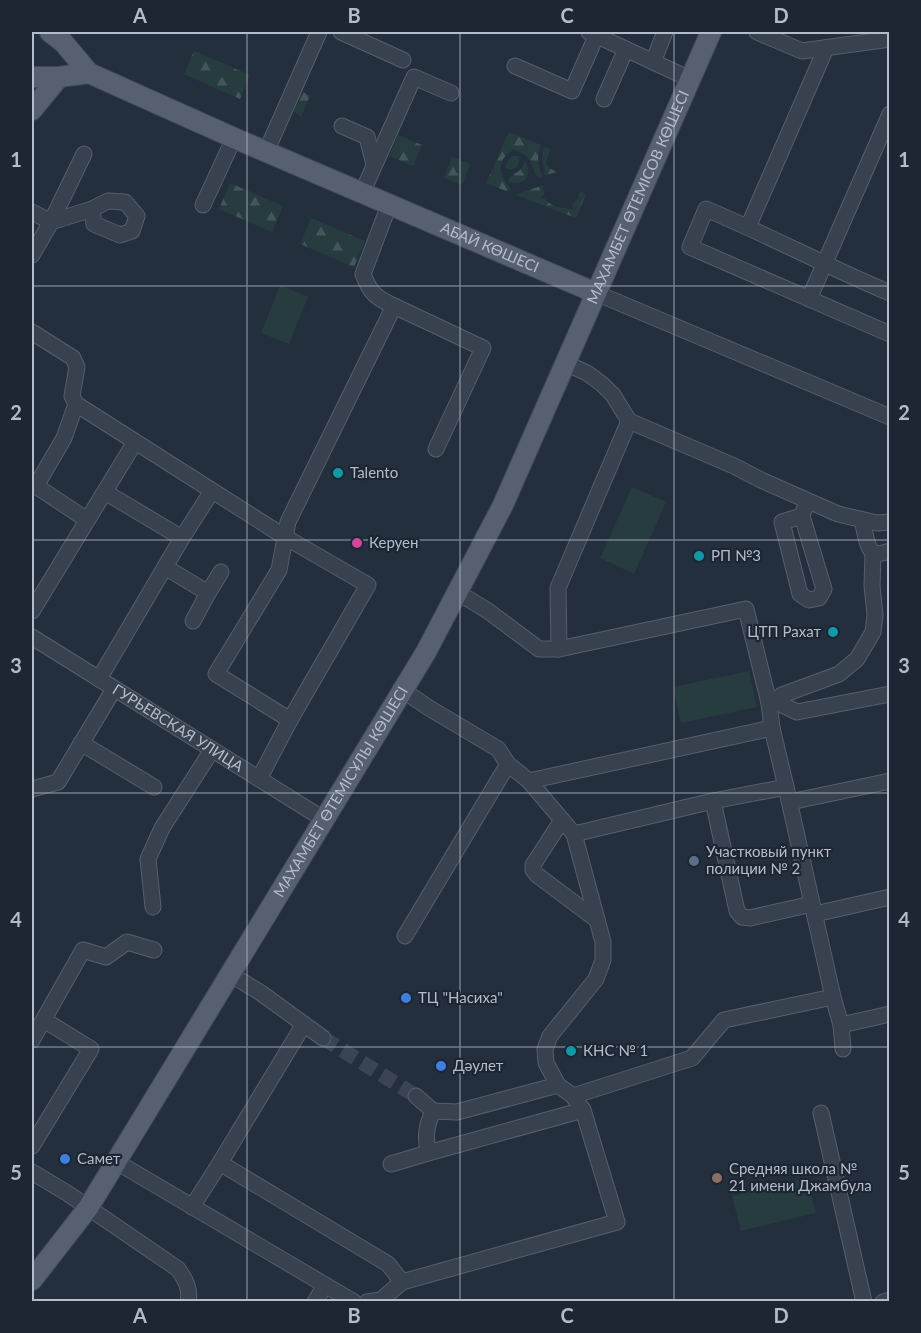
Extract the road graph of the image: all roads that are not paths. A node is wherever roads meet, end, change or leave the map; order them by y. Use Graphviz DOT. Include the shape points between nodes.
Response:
graph roads {
  1 [pos="319,32"];
  2 [pos="341,32"];
  3 [pos="665,32"];
  4 [pos="711,32"];
  5 [pos="760,32"];
  6 [pos="594,33"];
  7 [pos="60,35"];
  8 [pos="890,39"];
  9 [pos="826,48"];
  10 [pos="626,49"];
  11 [pos="403,60"];
  12 [pos="653,62"];
  13 [pos="515,66"];
  14 [pos="89,73"];
  15 [pos="32,77"];
  16 [pos="59,77"];
  17 [pos="690,79"];
  18 [pos="451,93"];
  19 [pos="604,99"];
  20 [pos="32,110"];
  21 [pos="890,114"];
  22 [pos="342,126"];
  23 [pos="234,138"];
  24 [pos="266,152"];
  25 [pos="84,154"];
  26 [pos="374,164"];
  27 [pos="362,193"];
  28 [pos="203,205"];
  29 [pos="389,205"];
  30 [pos="92,208"];
  31 [pos="32,212"];
  32 [pos="51,222"];
  33 [pos="748,226"];
  34 [pos="32,255"];
  35 [pos="824,264"];
  36 [pos="596,293"];
  37 [pos="890,293"];
  38 [pos="809,299"];
  39 [pos="394,306"];
  40 [pos="32,332"];
  41 [pos="890,334"];
  42 [pos="565,363"];
  43 [pos="76,404"];
  44 [pos="890,417"];
  45 [pos="629,421"];
  46 [pos="135,442"];
  47 [pos="436,449"];
  48 [pos="212,490"];
  49 [pos="105,492"];
  50 [pos="805,509"];
  51 [pos="87,520"];
  52 [pos="862,520"];
  53 [pos="890,522"];
  54 [pos="285,537"];
  55 [pos="182,538"];
  56 [pos="890,551"];
  57 [pos="873,553"];
  58 [pos="165,567"];
  59 [pos="221,572"];
  60 [pos="457,592"];
  61 [pos="208,594"];
  62 [pos="32,611"];
  63 [pos="193,621"];
  64 [pos="32,637"];
  65 [pos="559,649"];
  66 [pos="99,679"];
  67 [pos="114,688"];
  68 [pos="404,691"];
  69 [pos="890,694"];
  70 [pos="772,702"];
  71 [pos="290,720"];
  72 [pos="772,728"];
  73 [pos="81,743"];
  74 [pos="212,750"];
  75 [pos="508,764"];
  76 [pos="259,779"];
  77 [pos="529,781"];
  78 [pos="890,781"];
  79 [pos="154,788"];
  80 [pos="32,789"];
  81 [pos="788,794"];
  82 [pos="713,801"];
  83 [pos="325,820"];
  84 [pos="562,820"];
  85 [pos="574,834"];
  86 [pos="890,897"];
  87 [pos="153,907"];
  88 [pos="814,909"];
  89 [pos="597,920"];
  90 [pos="405,936"];
  91 [pos="154,950"];
  92 [pos="230,974"];
  93 [pos="833,997"];
  94 [pos="890,1014"];
  95 [pos="44,1020"];
  96 [pos="304,1024"];
  97 [pos="841,1025"];
  98 [pos="323,1038"];
  99 [pos="32,1040"];
  100 [pos="843,1049"];
  101 [pos="558,1085"];
  102 [pos="416,1096"];
  103 [pos="573,1096"];
  104 [pos="583,1110"];
  105 [pos="433,1111"];
  106 [pos="821,1113"];
  107 [pos="32,1146"];
  108 [pos="428,1153"];
  109 [pos="115,1161"];
  110 [pos="220,1163"];
  111 [pos="391,1164"];
  112 [pos="32,1172"];
  113 [pos="192,1207"];
  114 [pos="88,1208"];
  115 [pos="32,1280"];
  116 [pos="402,1282"];
  117 [pos="325,1284"];
  118 [pos="890,1300"];
  119 [pos="188,1302"];
  120 [pos="315,1302"];
  121 [pos="354,1302"];
  122 [pos="367,1302"];
  123 [pos="864,1302"];
  124 [pos="883,1302"];
  1 -- 24 [label="street"];
  2 -- 11 [label="street"];
  3 -- 12 [label="street"];
  4 -- 17 [label="main road, МАХАМБЕТ ӨТЕМІСОВ КӨШЕСІ"];
  5 -- 9 [label="street" via="802,51"];
  6 -- 10 [label="street"];
  6 -- 13 [label="street" via="572,91"];
  7 -- 14 [label="main road"];
  8 -- 9 [label="street"];
  9 -- 33 [label="street"];
  10 -- 12 [label="street"];
  10 -- 19 [label="street"];
  12 -- 17 [label="street"];
  14 -- 16 [label="main road"];
  14 -- 23 [label="main road, АБАЙ КӨШЕСІ"];
  15 -- 16 [label="main road"];
  16 -- 20 [label="main road"];
  17 -- 36 [label="main road, МАХАМБЕТ ӨТЕМІСОВ КӨШЕСІ"];
  18 -- 26 [label="street" via="414,77"];
  21 -- 35 [label="street"];
  22 -- 26 [label="street" via="367,137"];
  23 -- 24 [label="main road, АБАЙ КӨШЕСІ"];
  23 -- 28 [label="street"];
  24 -- 27 [label="main road, АБАЙ КӨШЕСІ"];
  25 -- 32 [label="street"];
  26 -- 27 [label="street"];
  27 -- 29 [label="main road, АБАЙ КӨШЕСІ"];
  29 -- 36 [label="main road, АБАЙ КӨШЕСІ"];
  29 -- 39 [label="street" via="363,274 368,288"];
  30 -- 32 [label="street"];
  31 -- 32 [label="street"];
  32 -- 34 [label="street"];
  33 -- 35 [label="street"];
  33 -- 38 [label="street" via="706,209 690,247"];
  35 -- 37 [label="street"];
  35 -- 38 [label="street"];
  36 -- 42 [label="main road, МАХАМБЕТ ӨТЕМІСОВ КӨШЕСІ"];
  36 -- 44 [label="street, АБАЙ КӨШЕСІ"];
  38 -- 41 [label="street"];
  39 -- 47 [label="street" via="483,348"];
  39 -- 54 [label="street" via="288,522"];
  40 -- 43 [label="street" via="73,358 77,367 72,396"];
  42 -- 45 [label="street" via="602,384"];
  42 -- 60 [label="main road, МАХАМБЕТ ӨТЕМІСҰЛЫ КӨШЕСІ" via="503,505"];
  43 -- 46 [label="street"];
  43 -- 51 [label="street" via="64,438 36,486"];
  45 -- 50 [label="street" via="734,466"];
  45 -- 65 [label="street" via="558,588"];
  46 -- 48 [label="street"];
  46 -- 49 [label="street"];
  48 -- 54 [label="street"];
  48 -- 55 [label="street"];
  49 -- 51 [label="street"];
  49 -- 55 [label="street"];
  50 -- 50 [label="street" via="824,589 819,598 809,600 800,594 782,522"];
  50 -- 52 [label="street"];
  51 -- 62 [label="street"];
  52 -- 53 [label="street"];
  52 -- 57 [label="street"];
  54 -- 71 [label="street" via="279,570 216,674"];
  54 -- 71 [label="street" via="368,585"];
  55 -- 58 [label="street"];
  56 -- 57 [label="street"];
  57 -- 70 [label="street" via="873,632 857,658 839,674"];
  58 -- 61 [label="street"];
  58 -- 66 [label="street"];
  59 -- 61 [label="street"];
  60 -- 65 [label="street" via="539,649"];
  60 -- 68 [label="main road, МАХАМБЕТ ӨТЕМІСҰЛЫ КӨШЕСІ"];
  61 -- 63 [label="street"];
  64 -- 66 [label="street, ГУРЬЕВСКАЯ УЛИЦА"];
  65 -- 70 [label="street" via="746,609"];
  66 -- 67 [label="street, ГУРЬЕВСКАЯ УЛИЦА"];
  67 -- 73 [label="street"];
  67 -- 74 [label="street, ГУРЬЕВСКАЯ УЛИЦА"];
  68 -- 75 [label="street" via="498,749"];
  68 -- 83 [label="main road, МАХАМБЕТ ӨТЕМІСҰЛЫ КӨШЕСІ"];
  69 -- 70 [label="street" via="797,712"];
  70 -- 72 [label="street"];
  71 -- 76 [label="street"];
  72 -- 77 [label="street"];
  72 -- 81 [label="street"];
  73 -- 79 [label="street"];
  73 -- 80 [label="street" via="57,782"];
  74 -- 76 [label="street, ГУРЬЕВСКАЯ УЛИЦА"];
  74 -- 87 [label="street" via="162,828 148,859"];
  75 -- 77 [label="street"];
  75 -- 90 [label="street"];
  76 -- 83 [label="street, ГУРЬЕВСКАЯ УЛИЦА"];
  77 -- 84 [label="street"];
  78 -- 81 [label="street"];
  81 -- 82 [label="street"];
  81 -- 88 [label="street"];
  82 -- 85 [label="street"];
  82 -- 88 [label="street" via="736,911 750,918"];
  83 -- 92 [label="main road, МАХАМБЕТ ӨТЕМІСҰЛЫ КӨШЕСІ"];
  84 -- 85 [label="street"];
  84 -- 89 [label="street" via="533,870"];
  85 -- 89 [label="street"];
  86 -- 88 [label="street"];
  88 -- 93 [label="street"];
  89 -- 101 [label="street" via="603,960 596,979 550,1036 545,1049 546,1063"];
  91 -- 95 [label="street" via="127,942 106,957 83,950"];
  92 -- 96 [label="street"];
  92 -- 109 [label="main road, МАХАМБЕТ ӨТЕМІСҰЛЫ КӨШЕСІ"];
  93 -- 97 [label="street"];
  93 -- 103 [label="street" via="724,1020 692,1058"];
  94 -- 97 [label="street"];
  95 -- 99 [label="street"];
  95 -- 107 [label="street" via="91,1049"];
  96 -- 98 [label="street"];
  96 -- 110 [label="street"];
  97 -- 100 [label="street"];
  101 -- 103 [label="street"];
  101 -- 105 [label="street" via="457,1112"];
  102 -- 105 [label="street"];
  103 -- 104 [label="street"];
  104 -- 108 [label="street"];
  104 -- 116 [label="street" via="616,1222"];
  105 -- 108 [label="street" via="426,1137"];
  106 -- 123 [label="street"];
  108 -- 111 [label="street"];
  109 -- 113 [label="street"];
  109 -- 114 [label="main road, МАХАМБЕТ ӨТЕМІСҰЛЫ КӨШЕСІ"];
  110 -- 113 [label="street"];
  110 -- 116 [label="street" via="388,1264"];
  112 -- 114 [label="street"];
  113 -- 117 [label="street"];
  114 -- 115 [label="main road"];
  114 -- 119 [label="street" via="178,1269 188,1287"];
  116 -- 122 [label="street" via="381,1299"];
  117 -- 120 [label="street"];
  117 -- 121 [label="street"];
  118 -- 124 [label="street"];
}
